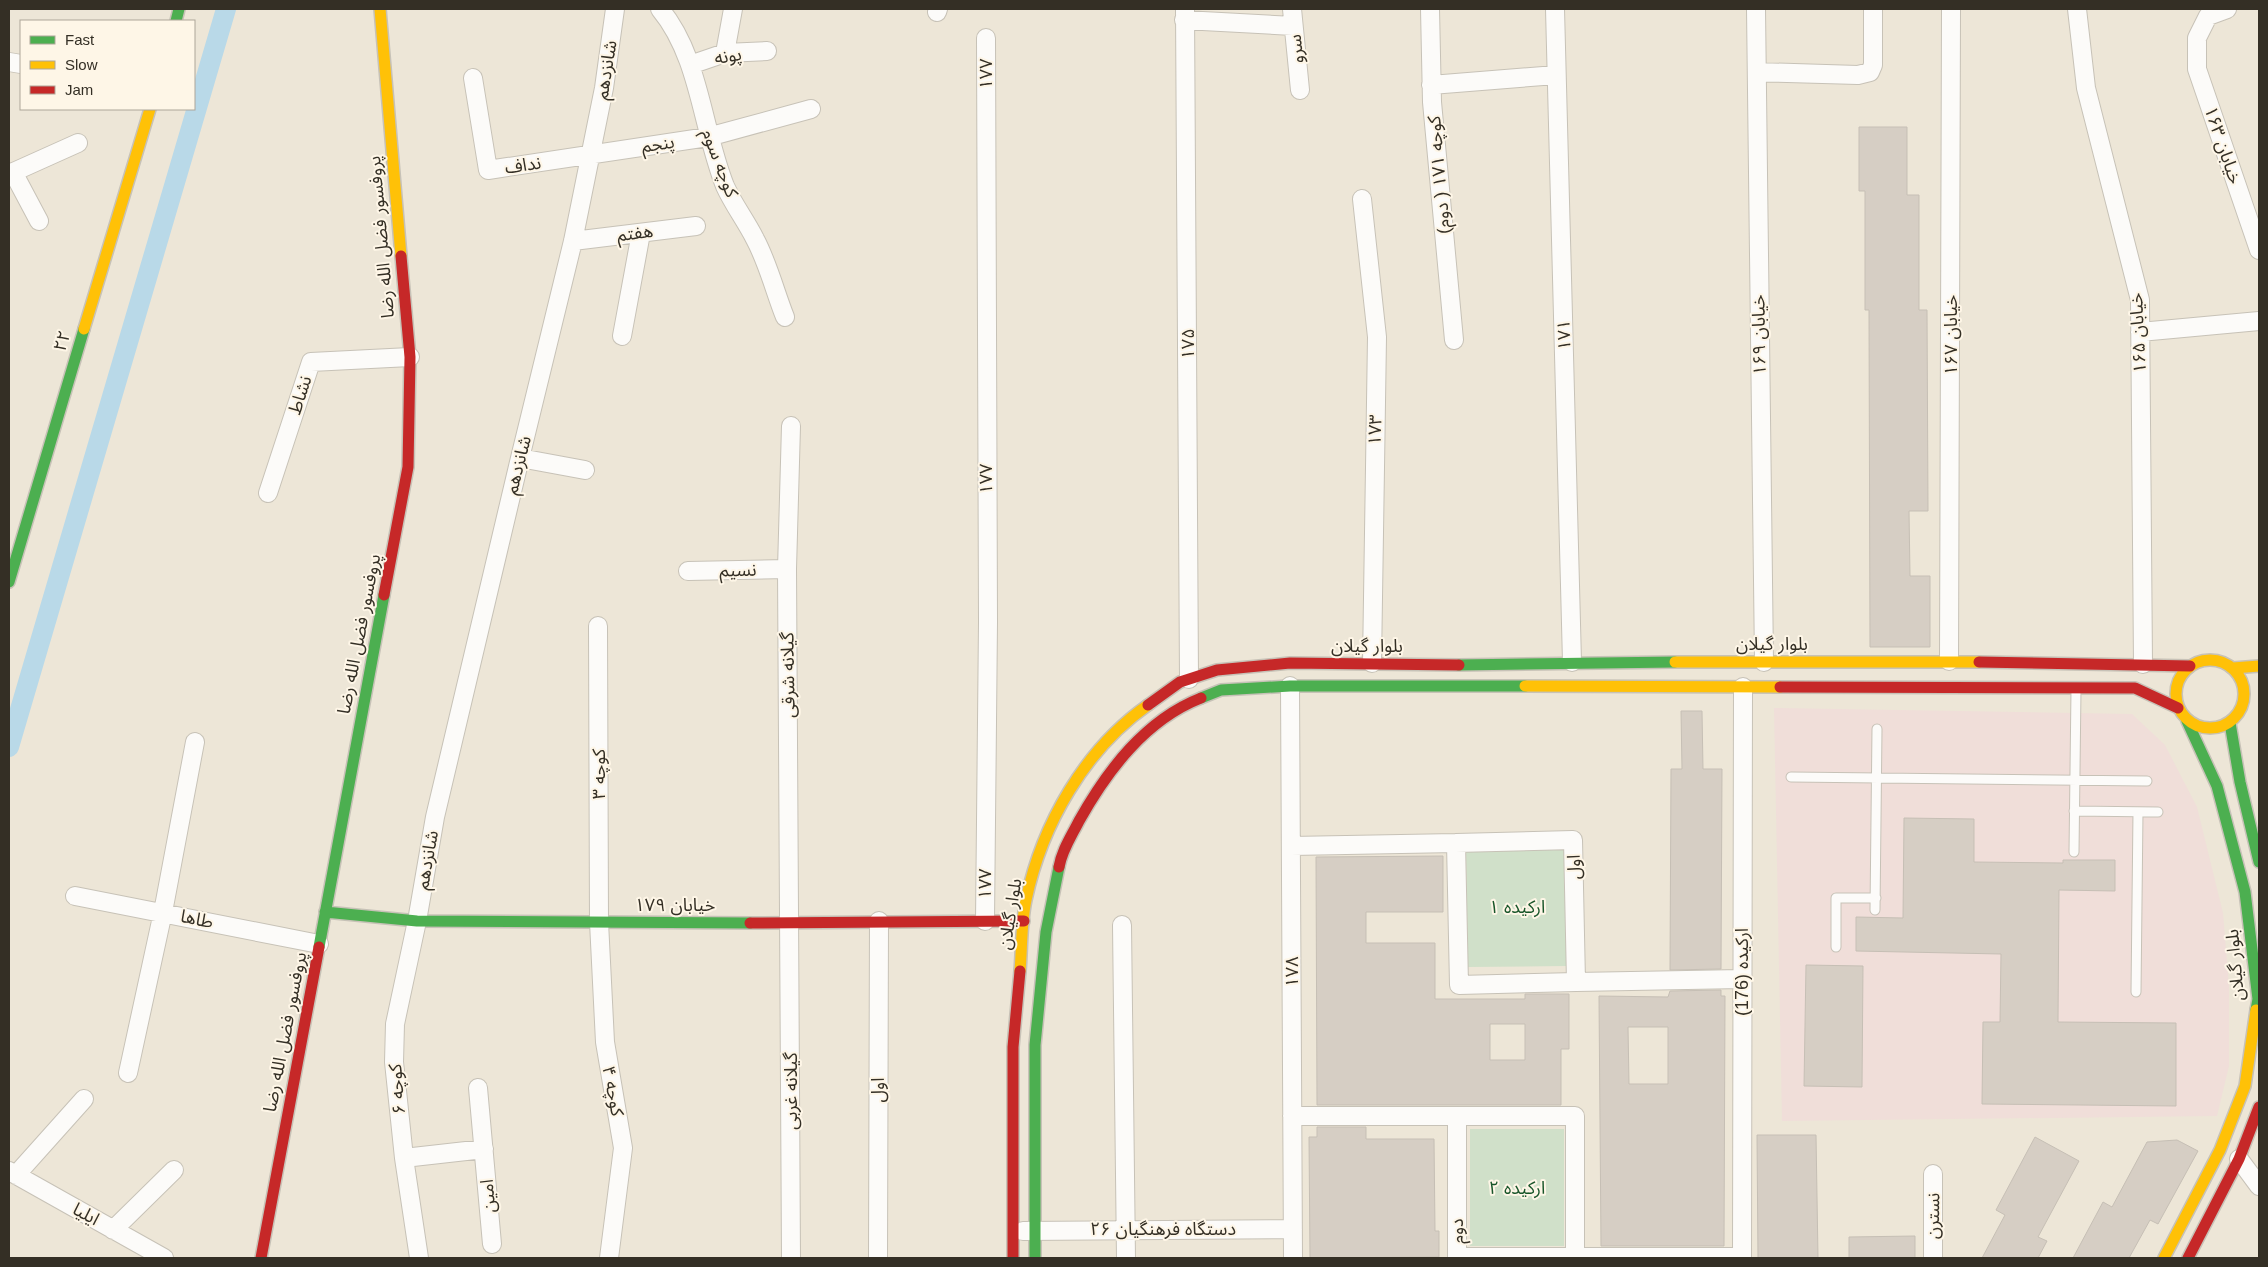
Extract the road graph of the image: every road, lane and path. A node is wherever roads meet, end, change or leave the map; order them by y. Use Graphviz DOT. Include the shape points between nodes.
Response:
graph roads {
  1 [pos="380,9"];
  2 [pos="615,9"];
  3 [pos="660,9"];
  4 [pos="733,9"];
  5 [pos="1430,9"];
  6 [pos="1555,9"];
  7 [pos="1756,9"];
  8 [pos="1873,9"];
  9 [pos="1951,9"];
  10 [pos="2077,9"];
  11 [pos="2228,9"];
  12 [pos="1185,15"];
  13 [pos="1292,17"];
  14 [pos="986,38"];
  15 [pos="767,51"];
  16 [pos="725,53"];
  17 [pos="690,65"];
  18 [pos="1756,72"];
  19 [pos="1556,74"];
  20 [pos="473,78"];
  21 [pos="1431,85"];
  22 [pos="1300,90"];
  23 [pos="811,109"];
  24 [pos="150,110"];
  25 [pos="708,137"];
  26 [pos="78,142"];
  27 [pos="592,155"];
  28 [pos="11,173"];
  29 [pos="1362,198"];
  30 [pos="39,221"];
  31 [pos="696,226"];
  32 [pos="641,232"];
  33 [pos="573,242"];
  34 [pos="2259,250"];
  35 [pos="785,317"];
  36 [pos="2259,321"];
  37 [pos="2140,332"];
  38 [pos="622,336"];
  39 [pos="1454,340"];
  40 [pos="410,356"];
  41 [pos="791,426"];
  42 [pos="520,458"];
  43 [pos="585,470"];
  44 [pos="268,492"];
  45 [pos="787,569"];
  46 [pos="688,571"];
  47 [pos="9,582"];
  48 [pos="598,626"];
  49 [pos="1949,661"];
  50 [pos="1372,662"];
  51 [pos="1572,662"];
  52 [pos="1764,662"];
  53 [pos="2143,664"];
  54 [pos="2190,666"];
  55 [pos="2259,666"];
  56 [pos="2233,668"];
  57 [pos="1189,679"];
  58 [pos="1290,686"];
  59 [pos="1743,687"];
  60 [pos="2076,687"];
  61 [pos="2253,706"];
  62 [pos="2178,708"];
  63 [pos="2240,712"];
  64 [pos="2187,721"];
  65 [pos="2230,723"];
  66 [pos="1877,729"];
  67 [pos="195,742"];
  68 [pos="1791,778"];
  69 [pos="1876,778"];
  70 [pos="2074,780"];
  71 [pos="2147,781"];
  72 [pos="2074,811"];
  73 [pos="2138,812"];
  74 [pos="2158,812"];
  75 [pos="1456,843"];
  76 [pos="1291,846"];
  77 [pos="2074,852"];
  78 [pos="2259,862"];
  79 [pos="75,896"];
  80 [pos="1876,898"];
  81 [pos="1875,910"];
  82 [pos="163,912"];
  83 [pos="326,912"];
  84 [pos="417,921"];
  85 [pos="878,921"];
  86 [pos="985,921"];
  87 [pos="1024,921"];
  88 [pos="600,922"];
  89 [pos="790,923"];
  90 [pos="1122,925"];
  91 [pos="319,944"];
  92 [pos="1836,947"];
  93 [pos="1742,979"];
  94 [pos="1576,982"];
  95 [pos="2136,992"];
  96 [pos="128,1073"];
  97 [pos="478,1088"];
  98 [pos="84,1099"];
  99 [pos="2259,1107"];
  100 [pos="1292,1116"];
  101 [pos="1457,1116"];
  102 [pos="484,1149"];
  103 [pos="404,1158"];
  104 [pos="2239,1159"];
  105 [pos="174,1170"];
  106 [pos="12,1173"];
  107 [pos="1933,1174"];
  108 [pos="2259,1186"];
  109 [pos="1292,1229"];
  110 [pos="114,1230"];
  111 [pos="1034,1230"];
  112 [pos="1124,1230"];
  113 [pos="1013,1231"];
  114 [pos="492,1244"];
  115 [pos="158,1257"];
  116 [pos="1575,1257"];
  117 [pos="261,1258"];
  118 [pos="419,1258"];
  119 [pos="609,1258"];
  120 [pos="790,1258"];
  121 [pos="878,1258"];
  122 [pos="1013,1258"];
  123 [pos="1035,1258"];
  124 [pos="1126,1258"];
  125 [pos="1293,1258"];
  126 [pos="1742,1258"];
  127 [pos="1932,1258"];
  128 [pos="2164,1258"];
  129 [pos="2188,1258"];
  1 -- 40 [label="main road, پروفسور فضل الله رضا"];
  2 -- 27 [label="street, شانزدهم"];
  3 -- 17 [label="street, کوچه سوم"];
  4 -- 16 [label="street"];
  5 -- 21 [label="street, کوچه ۱۷۱ ( دوم)"];
  6 -- 19 [label="street, ۱۷۱"];
  7 -- 18 [label="street, خیابان ۱۶۹"];
  8 -- 18 [label="street" via="1873,64 1870,72 1858,75"];
  9 -- 49 [label="street, خیابان ۱۶۷"];
  10 -- 37 [label="street, خیابان ۱۶۵" via="2086,88 2140,300"];
  11 -- 34 [label="street, خیابان ۱۶۳" via="2208,16 2197,38 2197,69"];
  12 -- 13 [label="street"];
  12 -- 57 [label="street, ۱۷۵"];
  13 -- 22 [label="street, سرو"];
  14 -- 86 [label="street, ۱۷۷" via="988,622"];
  15 -- 16 [label="street, پونه"];
  16 -- 17 [label="street, پونه"];
  17 -- 25 [label="street, کوچه سوم"];
  18 -- 52 [label="street, خیابان ۱۶۹"];
  19 -- 21 [label="street"];
  19 -- 51 [label="street, ۱۷۱"];
  20 -- 27 [label="street, نداف" via="488,170"];
  21 -- 39 [label="street, کوچه ۱۷۱ ( دوم)"];
  23 -- 25 [label="street, پنجم"];
  24 -- 47 [label="main road, ۲۲"];
  25 -- 27 [label="street, پنجم"];
  25 -- 35 [label="street, کوچه سوم" via="726,187 756,241"];
  26 -- 28 [label="street"];
  27 -- 33 [label="street, شانزدهم"];
  28 -- 30 [label="street"];
  29 -- 50 [label="street, ۱۷۳" via="1377,337"];
  31 -- 32 [label="street, هفتم"];
  32 -- 33 [label="street, هفتم"];
  32 -- 38 [label="street"];
  33 -- 42 [label="street, شانزدهم"];
  36 -- 37 [label="street"];
  37 -- 53 [label="street, خیابان ۱۶۵"];
  40 -- 44 [label="street, نشاط" via="311,362"];
  40 -- 83 [label="main road, پروفسور فضل الله رضا" via="408,467"];
  41 -- 45 [label="street, گیلانه شرقی"];
  42 -- 43 [label="street"];
  42 -- 84 [label="street, شانزدهم" via="435,816"];
  45 -- 46 [label="street, نسیم"];
  45 -- 89 [label="street, گیلانه شرقی"];
  48 -- 88 [label="street, کوچه ۳"];
  49 -- 52 [label="main road, بلوار گیلان"];
  49 -- 53 [label="main road, بلوار گیلان"];
  50 -- 51 [label="main road, بلوار گیلان" via="1483,665"];
  50 -- 57 [label="main road, بلوار گیلان" via="1290,663 1216,670"];
  51 -- 52 [label="main road, بلوار گیلان"];
  53 -- 54 [label="main road, بلوار گیلان"];
  54 -- 56 [label="main road" via="2204,660 2220,661"];
  54 -- 62 [label="main road" via="2179,678 2175,692"];
  55 -- 56 [label="main road"];
  56 -- 63 [label="main road" via="2242,681 2244,696"];
  57 -- 87 [label="main road, بلوار گیلان" via="1128,719 1077,776 1043,844 1026,900"];
  58 -- 59 [label="main road"];
  58 -- 76 [label="street, ۱۷۸"];
  58 -- 111 [label="main road" via="1221,690 1180,706 1138,739 1097,789 1062,852 1046,932 1035,1045"];
  59 -- 60 [label="main road"];
  59 -- 93 [label="street, ارکیده (176)"];
  60 -- 62 [label="main road" via="2135,688"];
  60 -- 70 [label="lane"];
  61 -- 63 [label="main road"];
  62 -- 64 [label="main road"];
  63 -- 65 [label="main road"];
  64 -- 65 [label="main road" via="2208,729"];
  64 -- 128 [label="main road, بلوار گیلان" via="2217,786 2245,892 2258,999 2245,1086 2220,1150"];
  65 -- 78 [label="main road"];
  66 -- 69 [label="lane"];
  67 -- 82 [label="street"];
  68 -- 69 [label="lane"];
  69 -- 70 [label="lane"];
  69 -- 80 [label="lane"];
  70 -- 71 [label="lane"];
  70 -- 72 [label="lane"];
  72 -- 73 [label="lane"];
  72 -- 77 [label="lane"];
  73 -- 74 [label="lane"];
  73 -- 95 [label="lane"];
  75 -- 76 [label="street, اول"];
  75 -- 94 [label="street, اول" via="1574,840"];
  75 -- 94 [label="street" via="1458,985"];
  76 -- 100 [label="street, ۱۷۸"];
  79 -- 82 [label="street, طاها"];
  80 -- 81 [label="lane"];
  80 -- 92 [label="lane" via="1836,898"];
  82 -- 91 [label="street, طاها"];
  82 -- 96 [label="street"];
  83 -- 84 [label="main road, خیابان ۱۷۹"];
  83 -- 91 [label="main road, پروفسور فضل الله رضا"];
  84 -- 88 [label="main road, خیابان ۱۷۹"];
  84 -- 103 [label="street, کوچه ۶" via="394,1024 394,1062"];
  85 -- 86 [label="main road, خیابان ۱۷۹"];
  85 -- 89 [label="main road, خیابان ۱۷۹"];
  85 -- 121 [label="street, اول"];
  86 -- 87 [label="main road, خیابان ۱۷۹"];
  87 -- 113 [label="main road, بلوار گیلان" via="1013,1047"];
  88 -- 89 [label="main road, خیابان ۱۷۹"];
  88 -- 119 [label="street, کوچه ۴" via="605,1042 622,1148"];
  89 -- 120 [label="street, گیلانه غربی"];
  90 -- 112 [label="street"];
  91 -- 117 [label="main road, پروفسور فضل الله رضا"];
  93 -- 94 [label="street"];
  93 -- 126 [label="street, ارکیده (176)"];
  97 -- 102 [label="street, امین"];
  98 -- 106 [label="street"];
  99 -- 104 [label="main road"];
  100 -- 101 [label="street"];
  100 -- 109 [label="street, ۱۷۸"];
  101 -- 116 [label="street, دوم" via="1457,1257"];
  101 -- 116 [label="street" via="1575,1116"];
  102 -- 103 [label="street"];
  102 -- 114 [label="street, امین"];
  103 -- 118 [label="street, کوچه ۶"];
  104 -- 108 [label="street"];
  104 -- 129 [label="main road"];
  105 -- 110 [label="street"];
  106 -- 110 [label="street, ایلیا"];
  107 -- 127 [label="street, نسترن"];
  109 -- 112 [label="street, ۲۶ دستگاه فرهنگیان"];
  109 -- 125 [label="street, ۱۷۸"];
  110 -- 115 [label="street, ایلیا"];
  111 -- 112 [label="street, ۲۶ دستگاه فرهنگیان"];
  111 -- 113 [label="street, ۲۶ دستگاه فرهنگیان"];
  111 -- 123 [label="main road"];
  112 -- 124 [label="street"];
  113 -- 122 [label="main road, بلوار گیلان"];
  116 -- 126 [label="street, دوم"];
}
